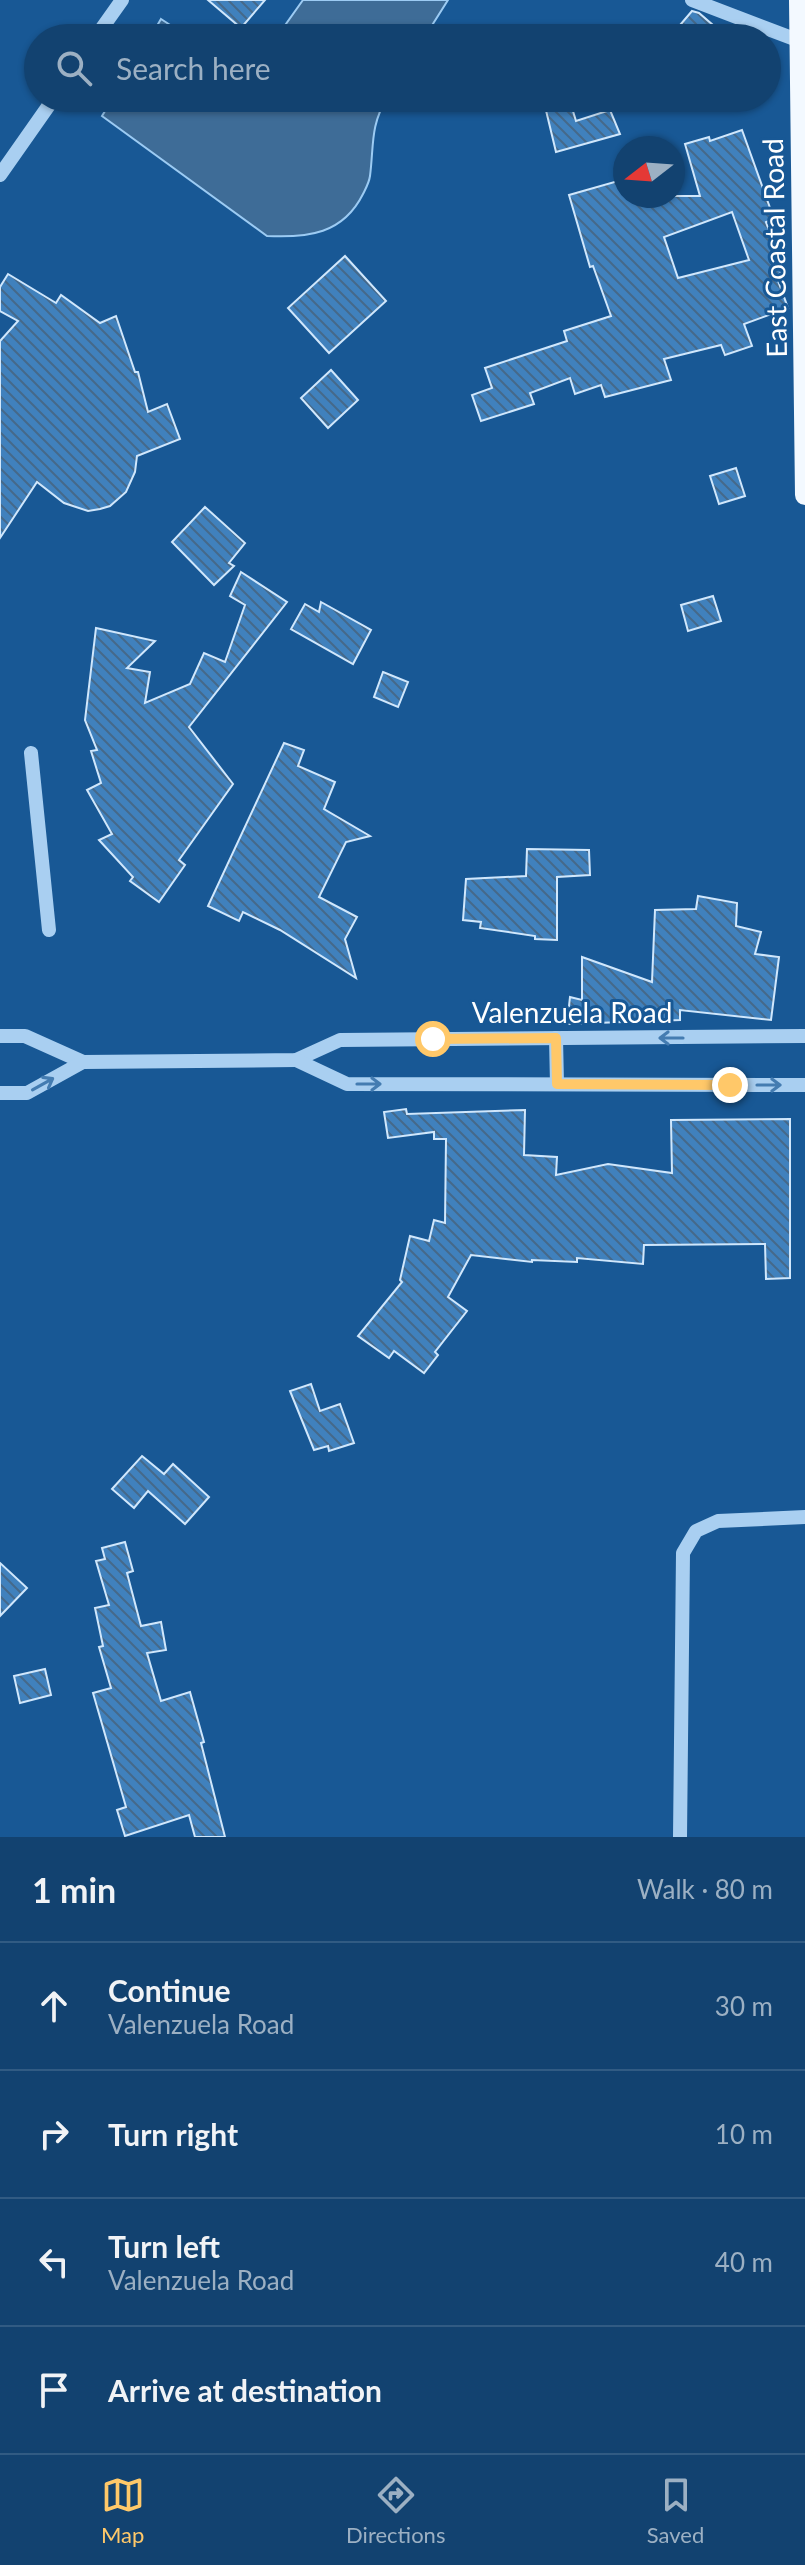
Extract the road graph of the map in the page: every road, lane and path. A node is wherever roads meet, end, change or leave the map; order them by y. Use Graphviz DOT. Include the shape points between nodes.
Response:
graph roads {
  1 [pos="122,0"];
  2 [pos="692,0"];
  3 [pos="799,0"];
  4 [pos="105,24"];
  5 [pos="755,24"];
  6 [pos="781,34"];
  7 [pos="802,42"];
  8 [pos="44,112"];
  9 [pos="0,175"];
  10 [pos="805,495"];
  11 [pos="31,753"];
  12 [pos="49,930"];
  13 [pos="0,1036"];
  14 [pos="805,1036"];
  15 [pos="556,1038"];
  16 [pos="296,1060"];
  17 [pos="83,1062"];
  18 [pos="557,1084"];
  19 [pos="805,1085"];
  20 [pos="0,1093"];
  21 [pos="805,1517"];
  22 [pos="680,1837"];
  1 -- 4 [label="street"];
  2 -- 5 [label="street"];
  3 -- 7 [label="main road, East Coastal Road"];
  6 -- 7 [label="street"];
  7 -- 10 [label="main road, East Coastal Road"];
  8 -- 9 [label="street"];
  11 -- 12 [label="street"];
  13 -- 17 [label="street" via="25,1036"];
  14 -- 15 [label="street, Valenzuela Road, one-way"];
  15 -- 16 [label="street, Valenzuela Road" via="340,1040"];
  15 -- 18 [label="street"];
  16 -- 17 [label="street, Valenzuela Road"];
  16 -- 18 [label="street, Valenzuela Road, one-way" via="347,1084"];
  20 -- 17 [label="street, one-way" via="27,1093"];
  18 -- 19 [label="street, Valenzuela Road, one-way"];
  21 -- 22 [label="street" via="718,1521 696,1531 683,1553"];
}
